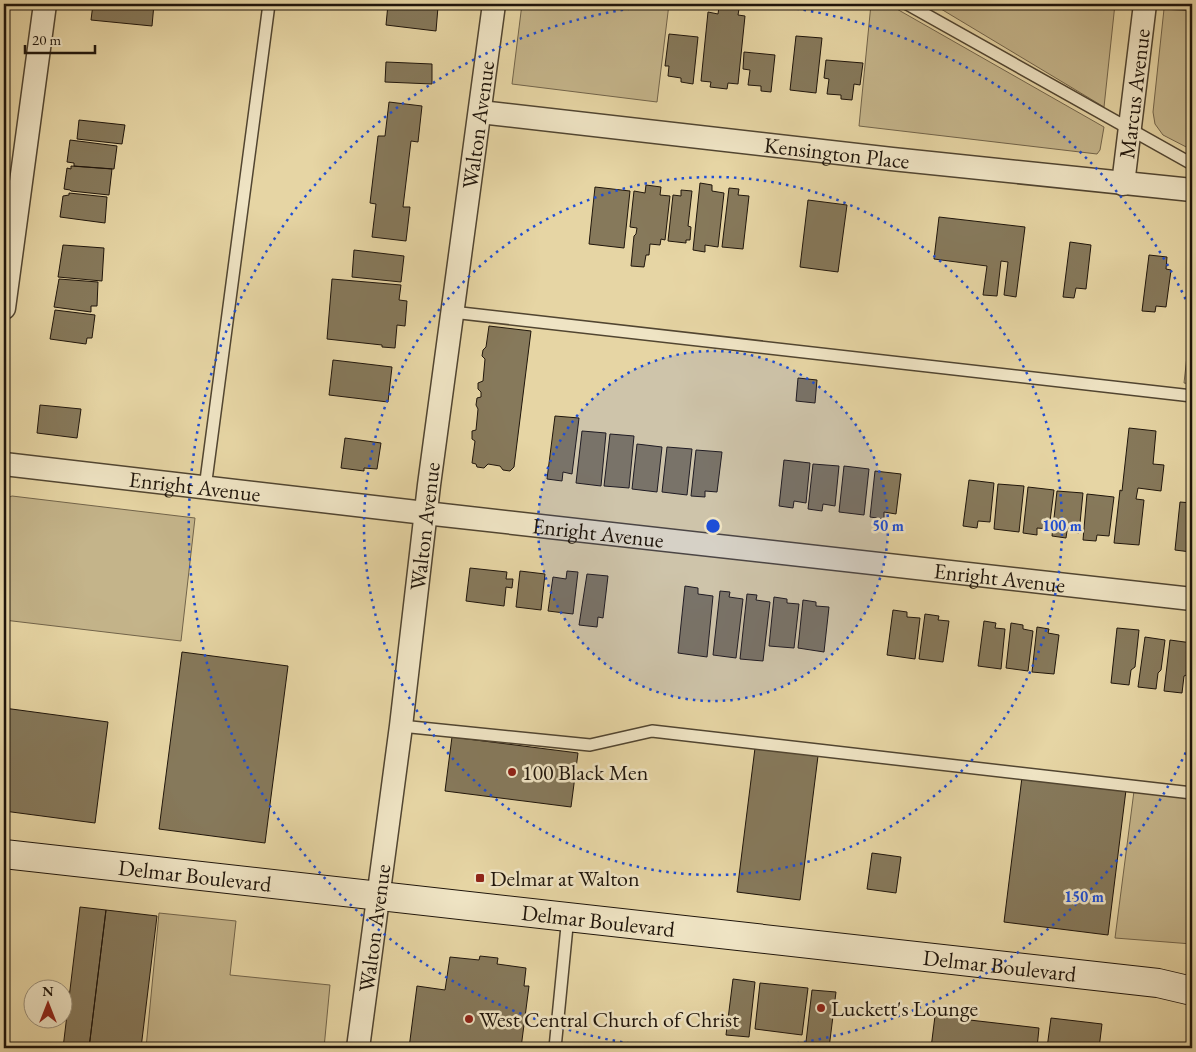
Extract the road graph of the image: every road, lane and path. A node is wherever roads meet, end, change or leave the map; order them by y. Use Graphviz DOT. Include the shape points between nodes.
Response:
graph roads {
  1 [pos="45,4"];
  2 [pos="269,4"];
  3 [pos="494,4"];
  4 [pos="908,4"];
  5 [pos="1145,4"];
  6 [pos="480,112"];
  7 [pos="1130,129"];
  8 [pos="1192,164"];
  9 [pos="1123,184"];
  10 [pos="1192,190"];
  11 [pos="4,308"];
  12 [pos="452,312"];
  13 [pos="1192,396"];
  14 [pos="4,464"];
  15 [pos="204,488"];
  16 [pos="425,513"];
  17 [pos="1192,599"];
  18 [pos="401,726"];
  19 [pos="1192,793"];
  20 [pos="4,854"];
  21 [pos="378,895"];
  22 [pos="568,916"];
  23 [pos="1192,991"];
  24 [pos="358,1048"];
  25 [pos="555,1048"];
  1 -- 11 [label="street"];
  2 -- 15 [label="lane"];
  3 -- 6 [label="street, Walton Avenue"];
  4 -- 7 [label="lane"];
  5 -- 7 [label="street, Marcus Avenue"];
  6 -- 9 [label="street, Kensington Place"];
  6 -- 12 [label="street, Walton Avenue"];
  7 -- 8 [label="lane"];
  7 -- 9 [label="street, Marcus Avenue"];
  9 -- 10 [label="street, Kensington Place"];
  12 -- 13 [label="lane"];
  12 -- 16 [label="street, Walton Avenue"];
  14 -- 15 [label="street, Enright Avenue"];
  15 -- 16 [label="street, Enright Avenue"];
  16 -- 17 [label="street, Enright Avenue"];
  16 -- 18 [label="street, Walton Avenue"];
  18 -- 19 [label="lane" via="590,745 652,731"];
  18 -- 21 [label="street, Walton Avenue"];
  20 -- 21 [label="main road, Delmar Boulevard"];
  21 -- 22 [label="main road, Delmar Boulevard"];
  21 -- 24 [label="street, Walton Avenue"];
  22 -- 23 [label="main road, Delmar Boulevard" via="1158,983"];
  22 -- 25 [label="lane"];
}
